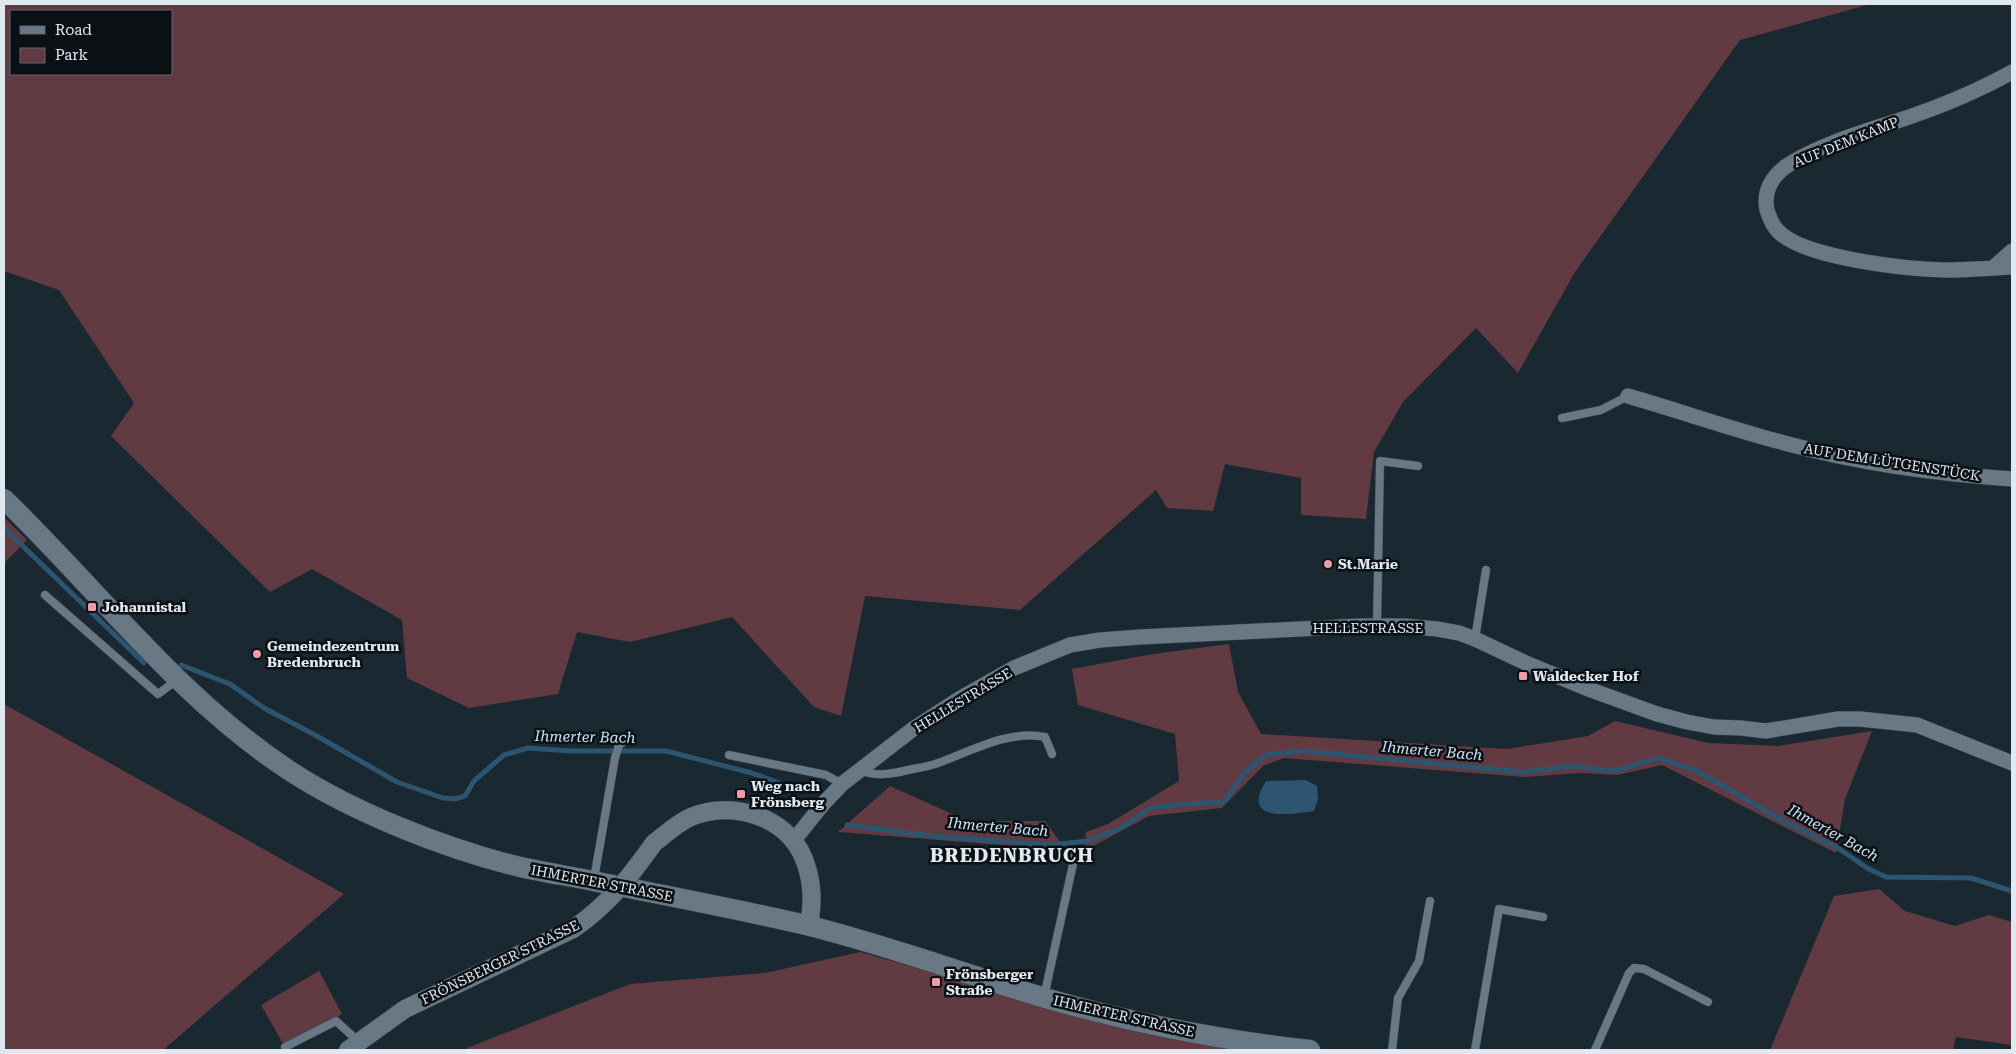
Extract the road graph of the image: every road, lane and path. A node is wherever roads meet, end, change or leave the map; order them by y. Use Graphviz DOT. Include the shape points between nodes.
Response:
graph roads {
  1 [pos="2012,72"];
  2 [pos="2012,251"];
  3 [pos="2012,267"];
  4 [pos="1993,268"];
  5 [pos="1628,396"];
  6 [pos="1562,418"];
  7 [pos="1418,466"];
  8 [pos="2012,479"];
  9 [pos="4,499"];
  10 [pos="1486,570"];
  11 [pos="45,595"];
  12 [pos="1377,625"];
  13 [pos="1475,639"];
  14 [pos="177,680"];
  15 [pos="630,737"];
  16 [pos="1052,754"];
  17 [pos="729,755"];
  18 [pos="2012,763"];
  19 [pos="860,770"];
  20 [pos="842,784"];
  21 [pos="794,840"];
  22 [pos="1075,855"];
  23 [pos="594,881"];
  24 [pos="1430,901"];
  25 [pos="1543,917"];
  26 [pos="809,926"];
  27 [pos="1044,997"];
  28 [pos="1708,1002"];
  29 [pos="353,1046"];
  30 [pos="285,1047"];
  31 [pos="1310,1050"];
  32 [pos="1392,1050"];
  33 [pos="1475,1050"];
  34 [pos="1595,1050"];
  1 -- 4 [label="street, AUF DEM KAMP" via="1988,86 1802,157 1775,175 1767,196 1766,208 1777,230 1811,250 1830,256 1911,267 1942,270"];
  2 -- 4 [label="street"];
  3 -- 4 [label="street, AUF DEM KAMP"];
  5 -- 6 [label="lane" via="1601,410"];
  5 -- 8 [label="street, AUF DEM LÜTGENSTÜCK" via="1758,436 1834,455 1942,473"];
  7 -- 12 [label="lane" via="1380,461"];
  9 -- 14 [label="main road, IHMERTER STRASSE"];
  10 -- 13 [label="lane"];
  11 -- 14 [label="lane" via="158,694"];
  12 -- 13 [label="street, HELLESTRASSE" via="1437,629"];
  12 -- 19 [label="street, HELLESTRASSE" via="1140,637 1070,645 1014,668 960,698"];
  13 -- 18 [label="street, HELLESTRASSE" via="1591,690 1687,722 1766,731 1838,719 1917,725"];
  14 -- 23 [label="main road, IHMERTER STRASSE" via="245,740 293,773 344,801 451,846 512,865"];
  15 -- 23 [label="lane" via="619,744 615,758"];
  16 -- 19 [label="lane" via="1044,737 1032,734 899,772 876,775"];
  17 -- 20 [label="lane" via="826,775"];
  19 -- 20 [label="street, HELLESTRASSE"];
  20 -- 21 [label="street, HELLESTRASSE"];
  21 -- 26 [label="street, FRÖNSBERGER STRASSE" via="809,876 813,899"];
  21 -- 29 [label="street, FRÖNSBERGER STRASSE, bridge" via="758,815 723,810 691,817 654,843 614,895 573,929 405,1009"];
  22 -- 27 [label="lane"];
  23 -- 26 [label="main road, IHMERTER STRASSE"];
  24 -- 32 [label="lane" via="1419,960 1398,998"];
  25 -- 33 [label="lane" via="1499,909"];
  26 -- 27 [label="main road, IHMERTER STRASSE"];
  27 -- 31 [label="main road, IHMERTER STRASSE" via="1148,1024 1244,1042"];
  28 -- 34 [label="lane" via="1644,969 1634,968"];
  29 -- 30 [label="lane" via="336,1021"];
}
